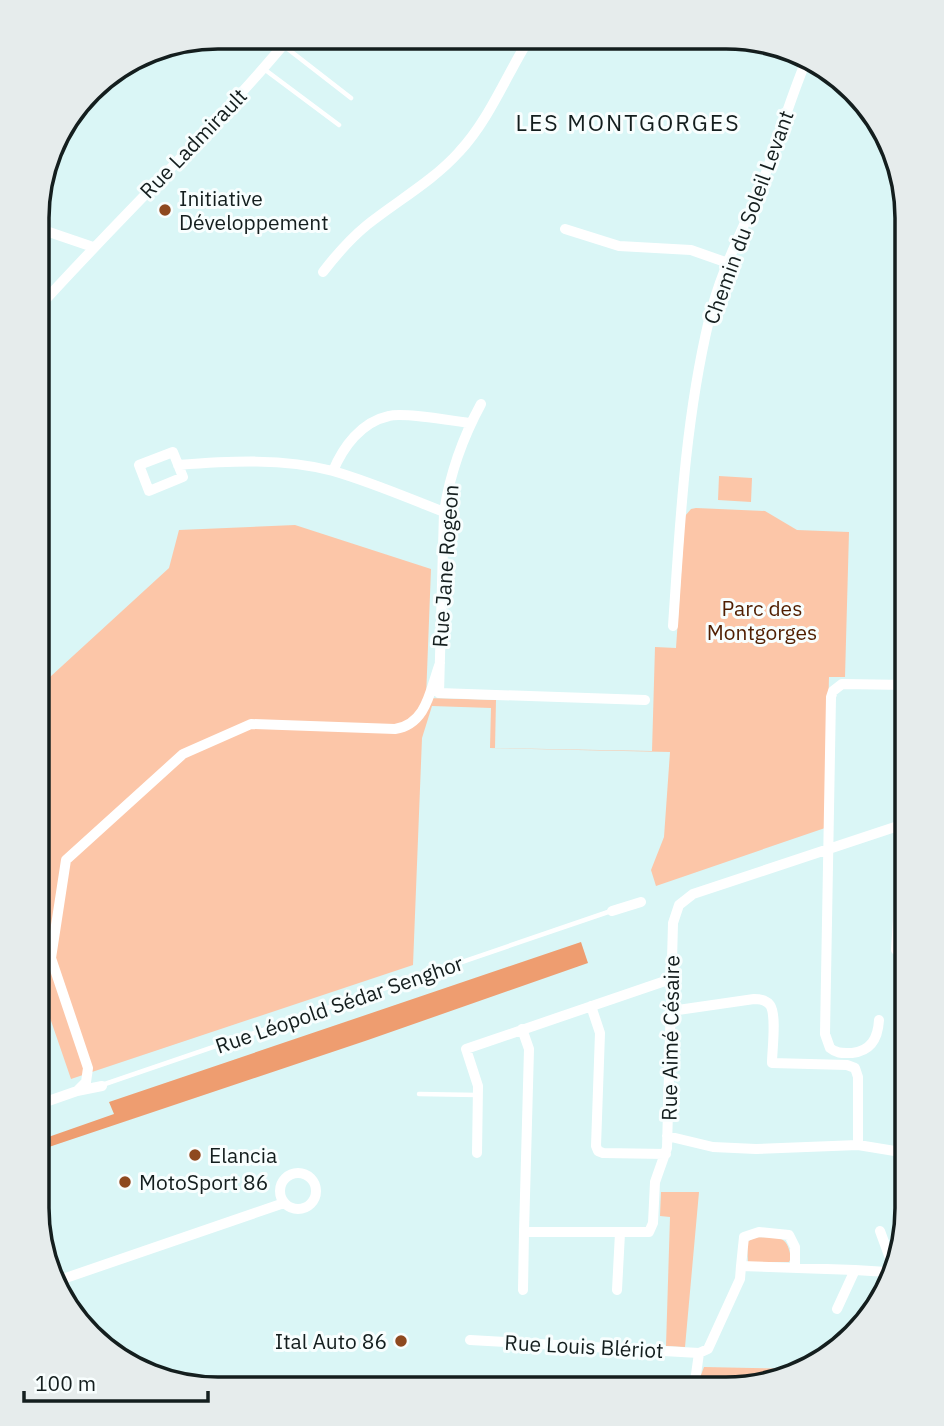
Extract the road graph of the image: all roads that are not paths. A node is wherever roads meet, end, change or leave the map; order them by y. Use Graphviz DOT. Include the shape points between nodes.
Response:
graph roads {
  1 [pos="279,49"];
  2 [pos="295,49"];
  3 [pos="524,49"];
  4 [pos="263,68"];
  5 [pos="803,68"];
  6 [pos="351,98"];
  7 [pos="338,125"];
  8 [pos="565,229"];
  9 [pos="49,232"];
  10 [pos="93,247"];
  11 [pos="728,263"];
  12 [pos="323,272"];
  13 [pos="49,296"];
  14 [pos="481,404"];
  15 [pos="470,423"];
  16 [pos="178,466"];
  17 [pos="333,471"];
  18 [pos="444,512"];
  19 [pos="673,626"];
  20 [pos="440,663"];
  21 [pos="895,685"];
  22 [pos="645,700"];
  23 [pos="895,826"];
  24 [pos="829,849"];
  25 [pos="641,902"];
  26 [pos="612,911"];
  27 [pos="671,979"];
  28 [pos="591,1006"];
  29 [pos="671,1011"];
  30 [pos="879,1020"];
  31 [pos="522,1029"];
  32 [pos="102,1086"];
  33 [pos="77,1091"];
  34 [pos="419,1094"];
  35 [pos="478,1095"];
  36 [pos="49,1101"];
  37 [pos="667,1136"];
  38 [pos="858,1145"];
  39 [pos="895,1151"];
  40 [pos="477,1153"];
  41 [pos="666,1154"];
  42 [pos="284,1203"];
  43 [pos="524,1231"];
  44 [pos="880,1231"];
  45 [pos="620,1233"];
  46 [pos="888,1254"];
  47 [pos="741,1266"];
  48 [pos="795,1268"];
  49 [pos="855,1270"];
  50 [pos="882,1272"];
  51 [pos="65,1278"];
  52 [pos="523,1290"];
  53 [pos="617,1290"];
  54 [pos="837,1309"];
  55 [pos="470,1340"];
  56 [pos="699,1353"];
  57 [pos="696,1377"];
  1 -- 4 [label="street, Rue Ladmirault"];
  2 -- 6 [label="lane"];
  3 -- 12 [label="street" via="461,151 364,227"];
  4 -- 7 [label="lane"];
  4 -- 10 [label="street, Rue Ladmirault"];
  5 -- 11 [label="street, Chemin du Soleil Levant"];
  8 -- 11 [label="street" via="620,246 691,250"];
  9 -- 10 [label="street"];
  10 -- 13 [label="street, Rue Ladmirault"];
  11 -- 19 [label="street, Chemin du Soleil Levant" via="709,318 693,398"];
  14 -- 15 [label="street, Rue Jane Rogeon"];
  15 -- 17 [label="street" via="387,416 347,443"];
  15 -- 18 [label="street, Rue Jane Rogeon" via="457,453"];
  16 -- 16 [label="street" via="173,452 139,465 149,491 183,477"];
  16 -- 17 [label="street" via="252,461"];
  17 -- 18 [label="street"];
  18 -- 20 [label="street, Rue Jane Rogeon"];
  20 -- 22 [label="street, Rue Jane Rogeon" via="439,693"];
  20 -- 33 [label="street" via="423,709 412,724 395,729 251,724 183,754 66,860 51,958 88,1068 86,1083"];
  21 -- 24 [label="street" via="848,683 833,691"];
  23 -- 24 [label="street"];
  24 -- 27 [label="street, Rue Aimé Césaire" via="693,894 679,905 673,923"];
  24 -- 30 [label="street" via="825,1034 830,1048 838,1053 863,1051 876,1037"];
  25 -- 26 [label="street, Rue Léopold Sédar Senghor"];
  26 -- 32 [label="lane, Rue Léopold Sédar Senghor"];
  27 -- 28 [label="street"];
  27 -- 29 [label="street, Rue Aimé Césaire"];
  28 -- 31 [label="street"];
  28 -- 41 [label="street" via="600,1033 598,1151"];
  29 -- 37 [label="street, Rue Aimé Césaire"];
  29 -- 38 [label="street" via="754,999 770,1005 772,1063 855,1068"];
  31 -- 35 [label="street" via="466,1049"];
  31 -- 43 [label="street" via="529,1049"];
  32 -- 33 [label="street, Rue Léopold Sédar Senghor"];
  33 -- 36 [label="street, Rue Léopold Sédar Senghor"];
  34 -- 35 [label="lane"];
  35 -- 40 [label="street"];
  37 -- 38 [label="street" via="713,1147"];
  37 -- 41 [label="street, Rue Aimé Césaire"];
  38 -- 39 [label="street"];
  41 -- 45 [label="street, Rue Aimé Césaire" via="654,1190 652,1229 644,1234"];
  42 -- 51 [label="street"];
  43 -- 45 [label="street"];
  43 -- 52 [label="street"];
  44 -- 46 [label="street"];
  45 -- 53 [label="street"];
  47 -- 48 [label="street"];
  47 -- 48 [label="street" via="744,1237 783,1233 792,1239"];
  47 -- 56 [label="street" via="740,1279 708,1349"];
  48 -- 49 [label="street"];
  49 -- 50 [label="street"];
  49 -- 54 [label="street"];
  55 -- 56 [label="street, Rue Louis Blériot"];
  56 -- 57 [label="street"];
}
